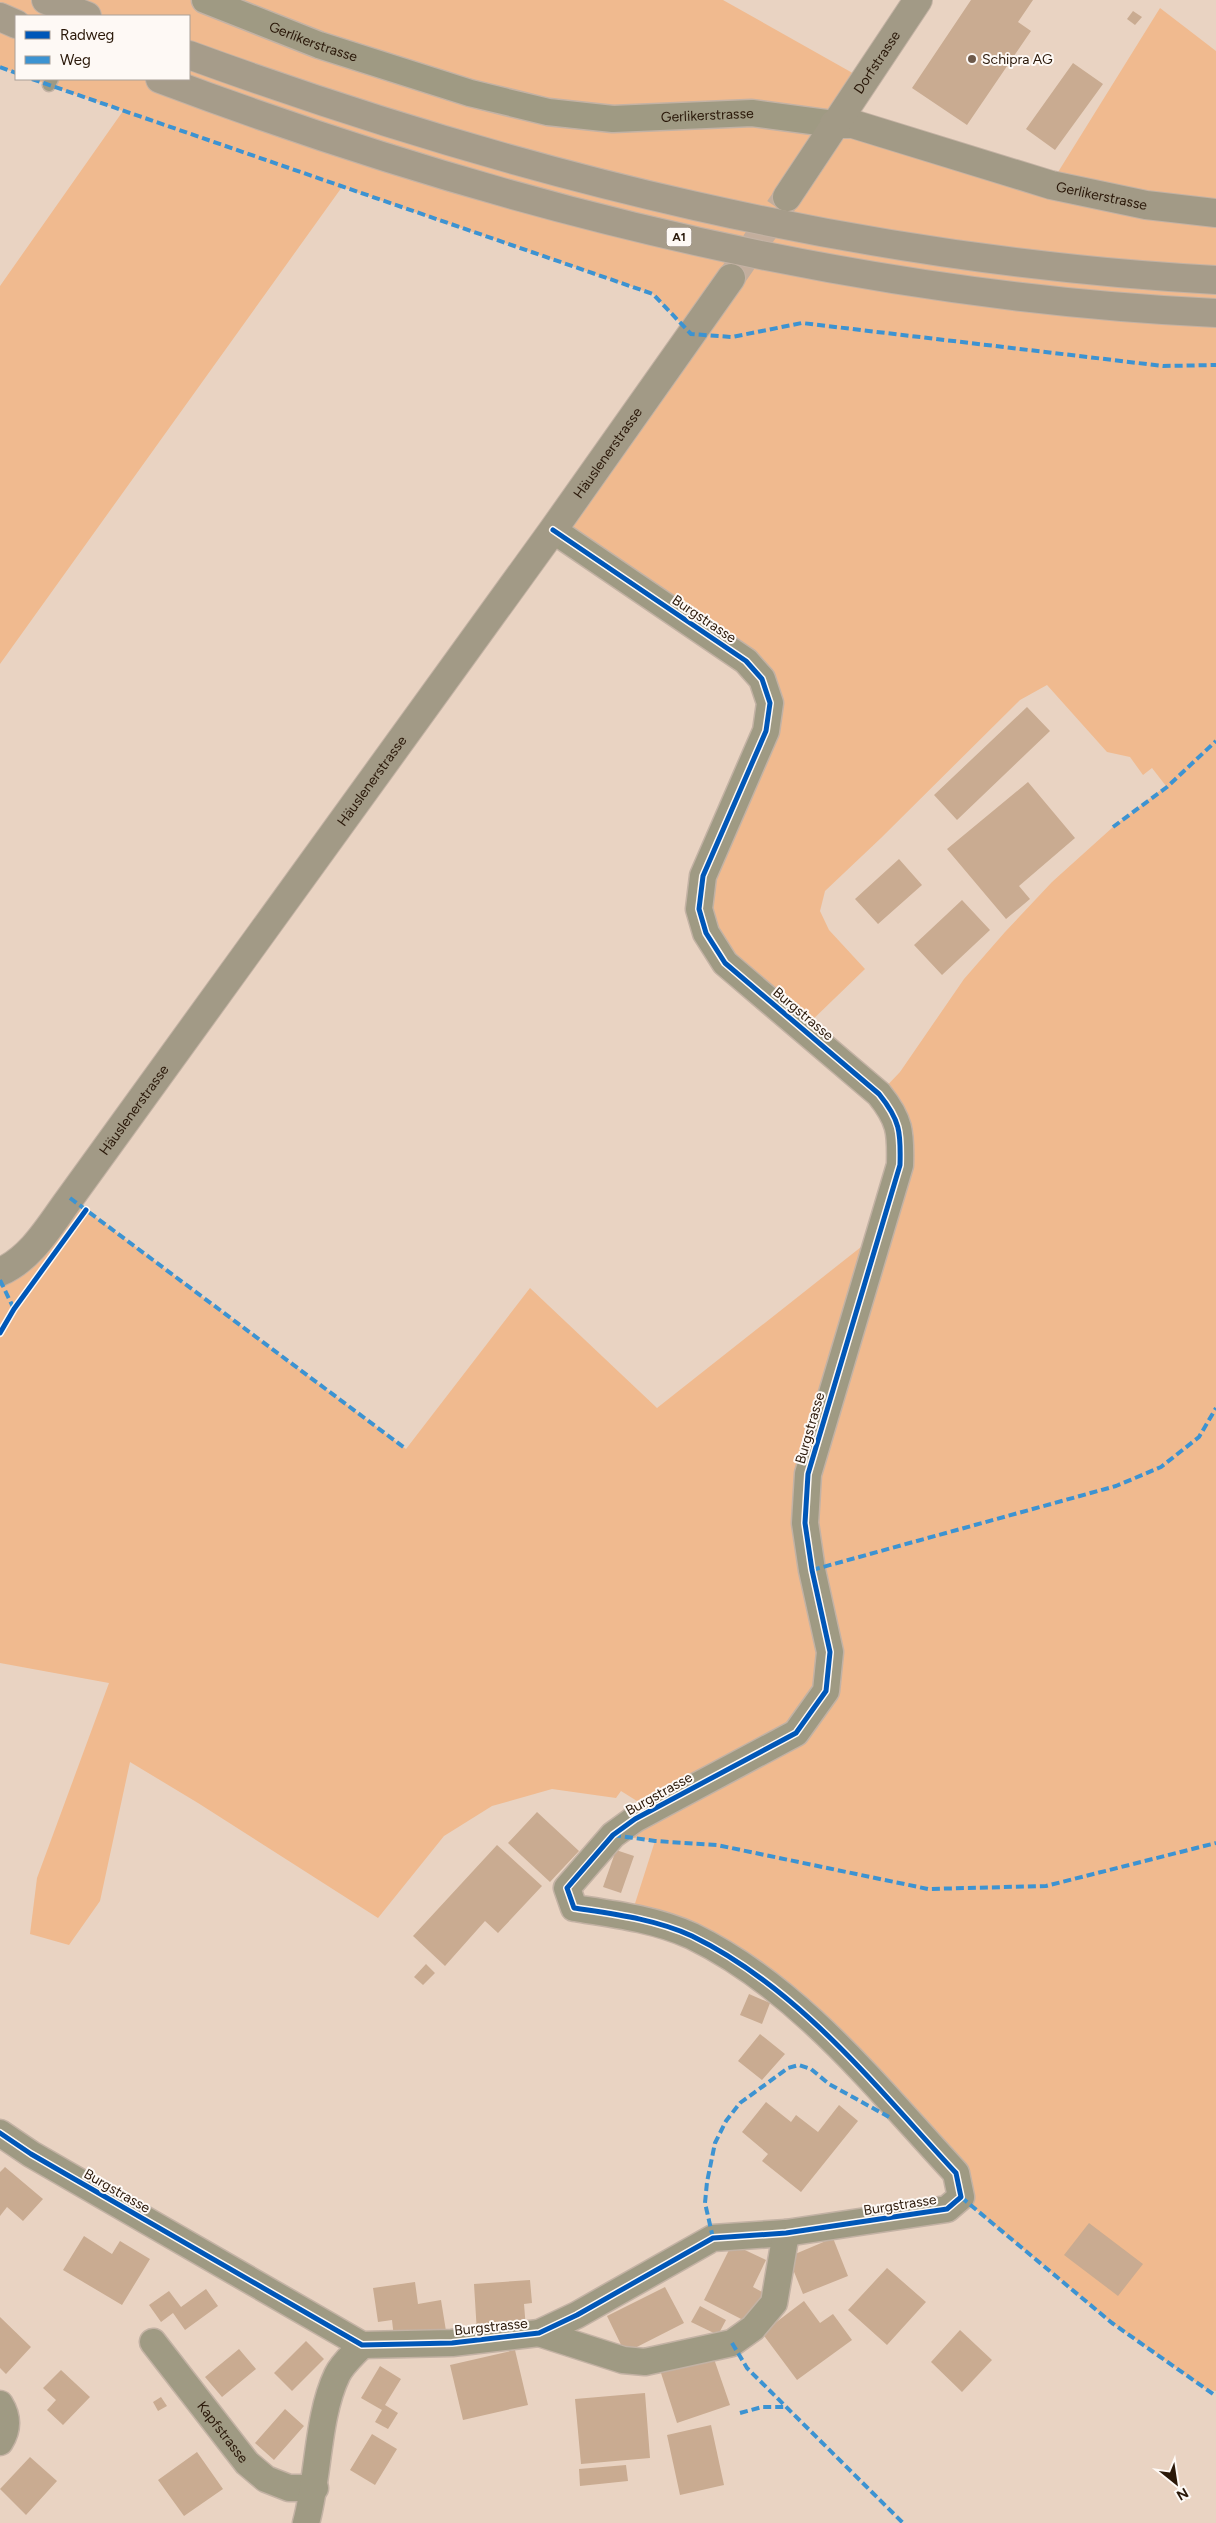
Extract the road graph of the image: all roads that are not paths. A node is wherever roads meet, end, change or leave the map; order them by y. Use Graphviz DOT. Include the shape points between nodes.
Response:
graph roads {
  1 [pos="46,0"];
  2 [pos="205,0"];
  3 [pos="918,0"];
  4 [pos="84,15"];
  5 [pos="0,17"];
  6 [pos="15,24"];
  7 [pos="190,55"];
  8 [pos="163,80"];
  9 [pos="834,124"];
  10 [pos="786,197"];
  11 [pos="1216,213"];
  12 [pos="731,278"];
  13 [pos="1216,280"];
  14 [pos="1216,313"];
  15 [pos="553,530"];
  16 [pos="0,1272"];
  17 [pos="0,2133"];
  18 [pos="786,2234"];
  19 [pos="539,2333"];
  20 [pos="153,2342"];
  21 [pos="362,2345"];
  22 [pos="0,2404"];
  23 [pos="0,2442"];
  24 [pos="315,2488"];
  25 [pos="306,2523"];
  1 -- 4 [label="highway"];
  2 -- 9 [label="street, Gerlikerstrasse" via="320,45 470,93 548,112 613,119 752,113"];
  3 -- 9 [label="street, Dorfstrasse"];
  5 -- 6 [label="highway"];
  7 -- 13 [label="highway, A1" via="448,142 728,215 959,255 1087,270"];
  8 -- 14 [label="highway, A1" via="328,139 500,192 718,246 956,288 1083,303"];
  9 -- 10 [label="street"];
  9 -- 11 [label="street, Gerlikerstrasse" via="853,124 1050,185 1146,205"];
  12 -- 15 [label="street, Häuslenerstrasse"];
  15 -- 16 [label="street, Häuslenerstrasse" via="70,1198 34,1246 16,1265"];
  15 -- 18 [label="street, Burgstrasse" via="746,661 762,678 770,703 766,731 703,876 699,909 706,933 725,963 879,1094 894,1113 901,1138 900,1165 808,1474 806,1523 812,1570 830,1652 826,1691 796,1733 635,1819 613,1835 567,1888 574,1908 631,1916 690,1935 743,1964 815,2023 956,2173 961,2197 947,2209"];
  17 -- 21 [label="street, Burgstrasse"];
  18 -- 19 [label="street, Burgstrasse" via="713,2238"];
  18 -- 19 [label="street" via="774,2303 753,2328 732,2343 645,2362 622,2360"];
  19 -- 21 [label="street, Burgstrasse" via="452,2342"];
  20 -- 24 [label="street, Kapfstrasse" via="247,2462 266,2479 289,2488"];
  21 -- 24 [label="street" via="338,2373 327,2402"];
  22 -- 23 [label="street" via="7,2419"];
  24 -- 25 [label="street"];
}
